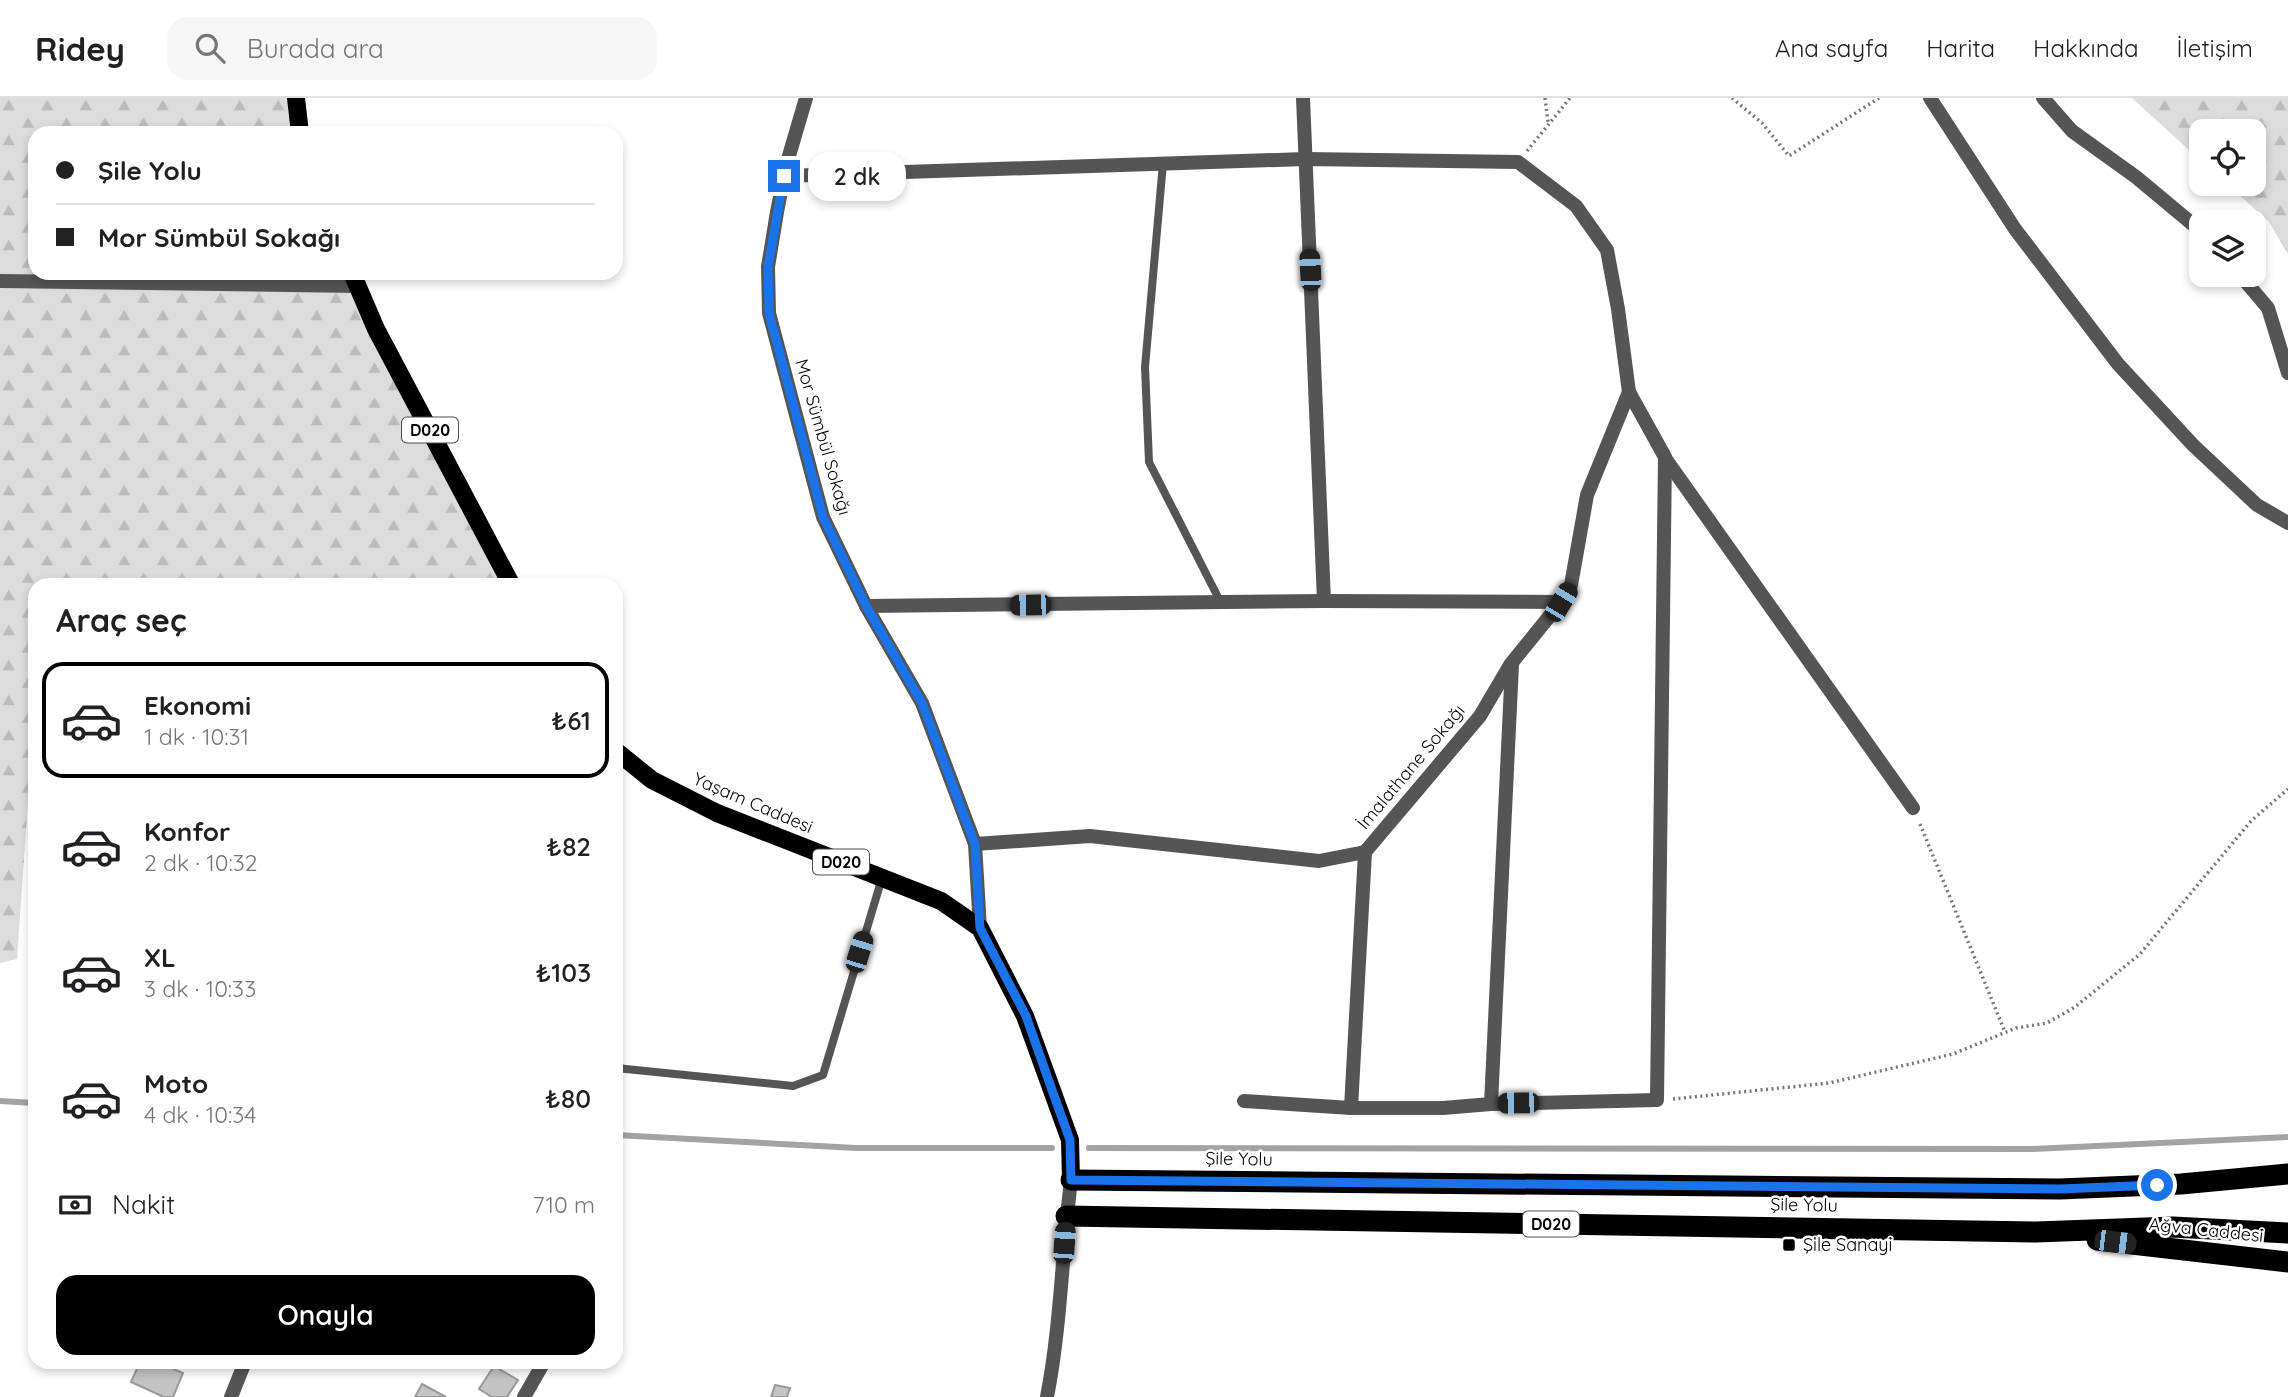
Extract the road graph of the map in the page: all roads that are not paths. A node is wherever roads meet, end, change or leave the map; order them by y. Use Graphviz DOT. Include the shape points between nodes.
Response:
graph roads {
  1 [pos="296,98"];
  2 [pos="806,98"];
  3 [pos="1303,98"];
  4 [pos="1930,98"];
  5 [pos="2043,98"];
  6 [pos="299,126"];
  7 [pos="1305,159"];
  8 [pos="1163,163"];
  9 [pos="784,176"];
  10 [pos="2189,221"];
  11 [pos="355,280"];
  12 [pos="0,281"];
  13 [pos="2250,287"];
  14 [pos="2288,373"];
  15 [pos="1629,392"];
  16 [pos="1665,457"];
  17 [pos="2288,523"];
  18 [pos="508,578"];
  19 [pos="1324,601"];
  20 [pos="1561,602"];
  21 [pos="1221,603"];
  22 [pos="866,606"];
  23 [pos="1512,662"];
  24 [pos="623,757"];
  25 [pos="1913,808"];
  26 [pos="975,844"];
  27 [pos="1365,852"];
  28 [pos="882,878"];
  29 [pos="980,928"];
  30 [pos="623,1069"];
  31 [pos="1244,1101"];
  32 [pos="1490,1104"];
  33 [pos="1351,1108"];
  34 [pos="2288,1174"];
  35 [pos="1071,1180"];
  36 [pos="1066,1216"];
  37 [pos="2035,1232"];
  38 [pos="2288,1233"];
  39 [pos="2288,1262"];
  40 [pos="242,1369"];
  41 [pos="540,1369"];
  42 [pos="231,1397"];
  43 [pos="524,1397"];
  44 [pos="1047,1397"];
  1 -- 6 [label="main road"];
  2 -- 9 [label="street, Mor Sümbül Sokağı"];
  3 -- 7 [label="street"];
  4 -- 17 [label="street" via="2015,229 2118,364 2193,445 2258,505"];
  5 -- 10 [label="street" via="2072,131"];
  7 -- 8 [label="street"];
  7 -- 15 [label="street" via="1518,162 1576,206 1606,250"];
  7 -- 19 [label="street"];
  8 -- 9 [label="street"];
  8 -- 21 [label="lane" via="1145,367 1149,462"];
  9 -- 22 [label="street, Mor Sümbül Sokağı" via="768,267 769,313 823,517"];
  11 -- 12 [label="street"];
  11 -- 18 [label="main road, D020" via="376,329"];
  13 -- 14 [label="street" via="2268,308"];
  15 -- 16 [label="street"];
  15 -- 20 [label="street, İmalathane Sokağı" via="1587,495 1571,585"];
  16 -- 25 [label="street"];
  16 -- 32 [label="street" via="1657,1100"];
  19 -- 20 [label="street"];
  19 -- 21 [label="street"];
  20 -- 23 [label="street, İmalathane Sokağı"];
  21 -- 22 [label="street"];
  22 -- 26 [label="street, Mor Sümbül Sokağı" via="922,703"];
  23 -- 27 [label="street, İmalathane Sokağı" via="1480,716"];
  23 -- 32 [label="street"];
  24 -- 28 [label="main road, Yaşam Caddesi / D020" via="652,780 717,813"];
  26 -- 27 [label="street, İmalathane Sokağı" via="1090,836 1319,861"];
  26 -- 29 [label="street, Mor Sümbül Sokağı"];
  27 -- 33 [label="street"];
  28 -- 29 [label="main road, Yaşam Caddesi / D020" via="941,901"];
  28 -- 30 [label="lane" via="823,1075 793,1086"];
  29 -- 35 [label="main road, Yaşam Caddesi / D020" via="1026,1016 1070,1140"];
  31 -- 33 [label="street"];
  32 -- 33 [label="street"];
  34 -- 35 [label="highway, Şile Yolu" via="2060,1189"];
  35 -- 36 [label="street"];
  36 -- 37 [label="highway, Şile Yolu / D020"];
  36 -- 44 [label="street" via="1056,1352"];
  37 -- 38 [label="highway, Şile Yolu / D020" via="2173,1227"];
  37 -- 39 [label="highway, Ağva Caddesi"];
  40 -- 42 [label="street"];
  41 -- 43 [label="street"];
}
